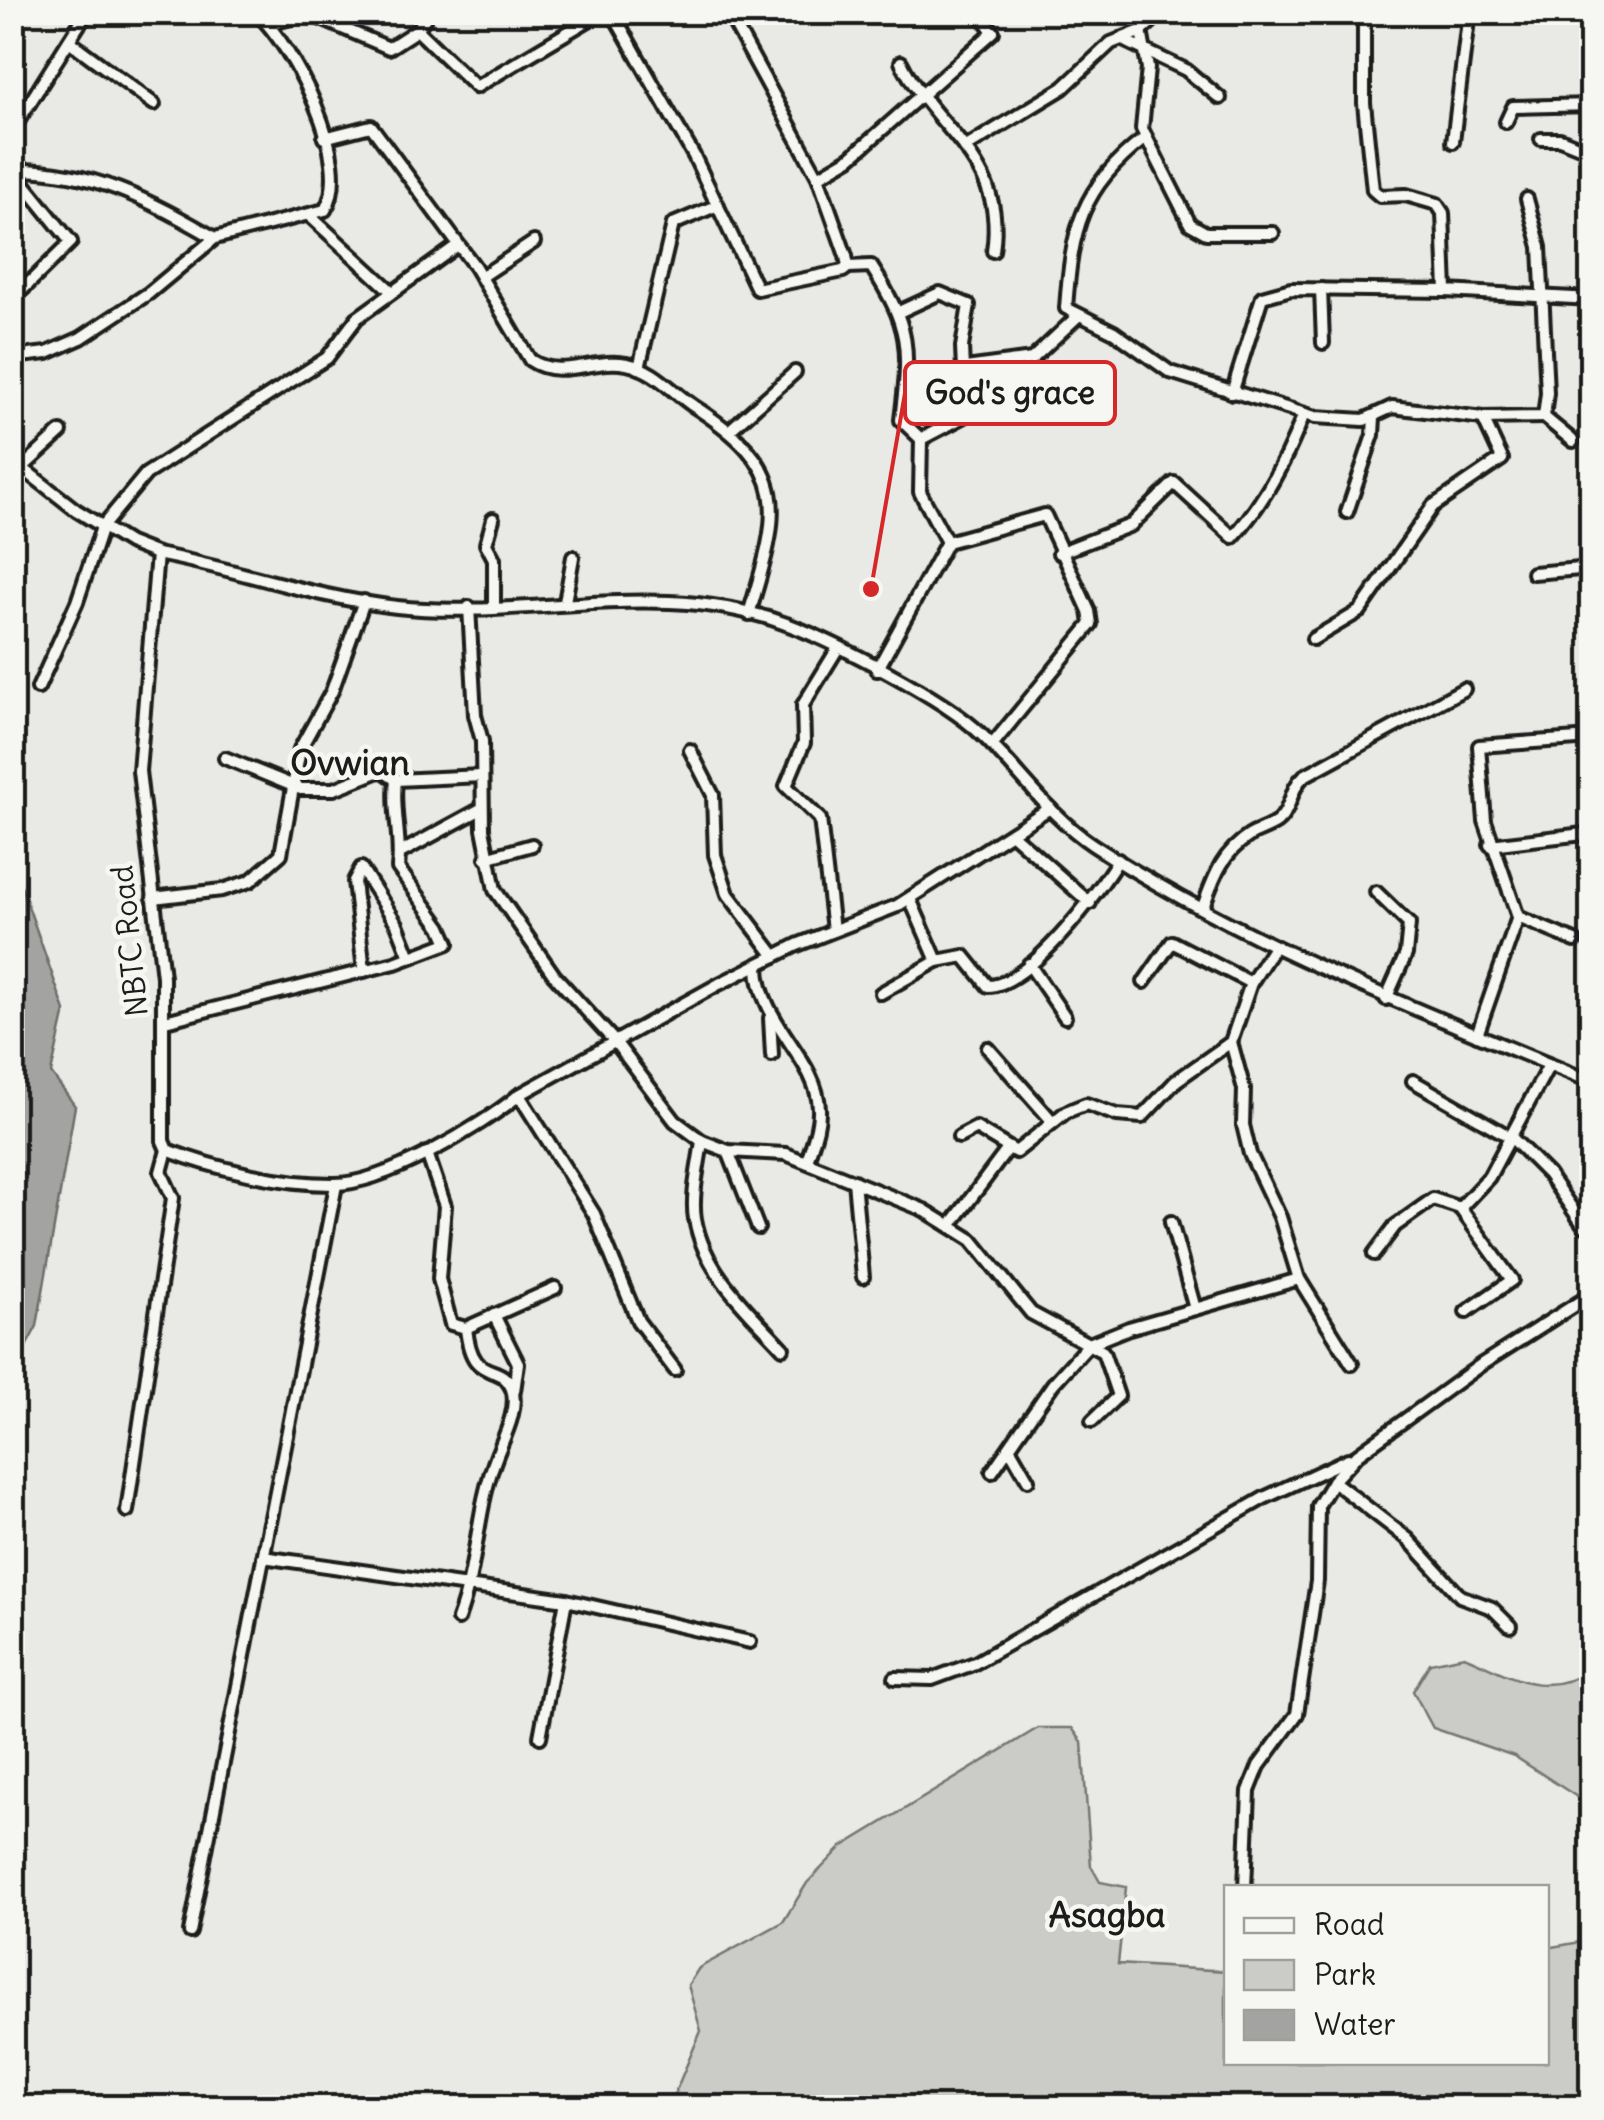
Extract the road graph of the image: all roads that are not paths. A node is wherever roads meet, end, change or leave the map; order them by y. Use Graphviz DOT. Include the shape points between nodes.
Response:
graph roads {
  1 [pos="87,12"];
  2 [pos="256,12"];
  3 [pos="430,12"];
  4 [pos="602,12"];
  5 [pos="612,12"];
  6 [pos="728,12"];
  7 [pos="979,12"];
  8 [pos="1364,12"];
  9 [pos="1469,12"];
  10 [pos="313,14"];
  11 [pos="1158,17"];
  12 [pos="268,24"];
  13 [pos="417,30"];
  14 [pos="1141,31"];
  15 [pos="1121,39"];
  16 [pos="69,41"];
  17 [pos="1148,50"];
  18 [pos="901,62"];
  19 [pos="921,95"];
  20 [pos="1220,98"];
  21 [pos="154,104"];
  22 [pos="1592,105"];
  23 [pos="1506,122"];
  24 [pos="12,131"];
  25 [pos="324,138"];
  26 [pos="1145,138"];
  27 [pos="1540,139"];
  28 [pos="1453,142"];
  29 [pos="968,146"];
  30 [pos="1592,152"];
  31 [pos="15,172"];
  32 [pos="818,176"];
  33 [pos="12,197"];
  34 [pos="1527,199"];
  35 [pos="718,205"];
  36 [pos="310,216"];
  37 [pos="1273,232"];
  38 [pos="215,238"];
  39 [pos="534,242"];
  40 [pos="458,245"];
  41 [pos="994,251"];
  42 [pos="848,267"];
  43 [pos="482,278"];
  44 [pos="1321,289"];
  45 [pos="390,290"];
  46 [pos="1446,291"];
  47 [pos="1541,299"];
  48 [pos="12,300"];
  49 [pos="1592,300"];
  50 [pos="901,312"];
  51 [pos="1078,316"];
  52 [pos="1323,342"];
  53 [pos="12,357"];
  54 [pos="639,368"];
  55 [pos="966,368"];
  56 [pos="796,372"];
  57 [pos="1232,393"];
  58 [pos="1304,414"];
  59 [pos="1374,416"];
  60 [pos="1544,417"];
  61 [pos="1483,418"];
  62 [pos="730,430"];
  63 [pos="61,432"];
  64 [pos="921,439"];
  65 [pos="1573,441"];
  66 [pos="17,464"];
  67 [pos="1347,512"];
  68 [pos="493,520"];
  69 [pos="102,526"];
  70 [pos="947,542"];
  71 [pos="158,554"];
  72 [pos="1059,554"];
  73 [pos="573,556"];
  74 [pos="1592,568"];
  75 [pos="1534,573"];
  76 [pos="364,602"];
  77 [pos="565,602"];
  78 [pos="494,606"];
  79 [pos="469,607"];
  80 [pos="749,614"];
  81 [pos="1313,639"];
  82 [pos="838,648"];
  83 [pos="878,670"];
  84 [pos="38,688"];
  85 [pos="1464,689"];
  86 [pos="1592,738"];
  87 [pos="992,745"];
  88 [pos="690,750"];
  89 [pos="225,758"];
  90 [pos="482,776"];
  91 [pos="396,780"];
  92 [pos="290,785"];
  93 [pos="1050,808"];
  94 [pos="481,810"];
  95 [pos="1592,833"];
  96 [pos="1012,834"];
  97 [pos="1490,844"];
  98 [pos="532,846"];
  99 [pos="400,853"];
  100 [pos="486,858"];
  101 [pos="1118,860"];
  102 [pos="1376,892"];
  103 [pos="153,898"];
  104 [pos="910,899"];
  105 [pos="1090,903"];
  106 [pos="1203,908"];
  107 [pos="1518,917"];
  108 [pos="833,930"];
  109 [pos="1575,940"];
  110 [pos="1274,947"];
  111 [pos="775,956"];
  112 [pos="410,957"];
  113 [pos="937,960"];
  114 [pos="1029,964"];
  115 [pos="758,967"];
  116 [pos="364,971"];
  117 [pos="1144,982"];
  118 [pos="1251,982"];
  119 [pos="882,993"];
  120 [pos="1386,999"];
  121 [pos="770,1017"];
  122 [pos="1065,1017"];
  123 [pos="165,1021"];
  124 [pos="1477,1035"];
  125 [pos="1231,1042"];
  126 [pos="616,1043"];
  127 [pos="988,1048"];
  128 [pos="772,1055"];
  129 [pos="1549,1064"];
  130 [pos="1413,1081"];
  131 [pos="1592,1082"];
  132 [pos="519,1095"];
  133 [pos="1053,1122"];
  134 [pos="959,1137"];
  135 [pos="1512,1138"];
  136 [pos="702,1140"];
  137 [pos="167,1150"];
  138 [pos="1007,1150"];
  139 [pos="728,1151"];
  140 [pos="427,1153"];
  141 [pos="807,1161"];
  142 [pos="854,1181"];
  143 [pos="336,1185"];
  144 [pos="1460,1208"];
  145 [pos="1170,1222"];
  146 [pos="950,1226"];
  147 [pos="1584,1226"];
  148 [pos="758,1228"];
  149 [pos="1374,1254"];
  150 [pos="863,1277"];
  151 [pos="1299,1279"];
  152 [pos="556,1288"];
  153 [pos="1592,1294"];
  154 [pos="1195,1309"];
  155 [pos="1466,1312"];
  156 [pos="494,1315"];
  157 [pos="466,1328"];
  158 [pos="1089,1344"];
  159 [pos="783,1348"];
  160 [pos="1352,1364"];
  161 [pos="675,1370"];
  162 [pos="514,1392"];
  163 [pos="1092,1421"];
  164 [pos="1010,1449"];
  165 [pos="1358,1454"];
  166 [pos="992,1472"];
  167 [pos="1028,1480"];
  168 [pos="1333,1481"];
  169 [pos="128,1511"];
  170 [pos="263,1557"];
  171 [pos="470,1586"];
  172 [pos="566,1600"];
  173 [pos="458,1619"];
  174 [pos="1510,1626"];
  175 [pos="750,1642"];
  176 [pos="895,1678"];
  177 [pos="540,1737"];
  178 [pos="1245,1885"];
  179 [pos="190,1932"];
  1 -- 16 [label="street"];
  2 -- 12 [label="street"];
  3 -- 13 [label="street"];
  4 -- 13 [label="street" via="476,87"];
  5 -- 35 [label="street"];
  6 -- 32 [label="street"];
  7 -- 19 [label="street" via="993,32"];
  8 -- 46 [label="street" via="1373,190 1436,204 1443,214"];
  9 -- 28 [label="street"];
  10 -- 12 [label="street"];
  10 -- 13 [label="street" via="389,48"];
  11 -- 14 [label="street"];
  11 -- 17 [label="street"];
  12 -- 25 [label="street" via="312,94"];
  14 -- 15 [label="street"];
  14 -- 17 [label="street"];
  15 -- 17 [label="street"];
  15 -- 29 [label="street" via="1064,88"];
  16 -- 21 [label="street"];
  16 -- 24 [label="street"];
  17 -- 20 [label="street"];
  17 -- 26 [label="street"];
  18 -- 19 [label="street"];
  19 -- 29 [label="street"];
  19 -- 32 [label="street" via="850,158"];
  22 -- 23 [label="street" via="1514,107"];
  25 -- 36 [label="street" via="330,202"];
  25 -- 40 [label="street" via="371,126"];
  26 -- 37 [label="street" via="1197,230"];
  26 -- 51 [label="street" via="1100,178 1084,210 1072,245 1066,308"];
  27 -- 30 [label="street"];
  29 -- 41 [label="street" via="996,216"];
  31 -- 33 [label="street"];
  31 -- 38 [label="street" via="105,181"];
  31 -- 48 [label="street" via="70,242"];
  32 -- 42 [label="street"];
  34 -- 47 [label="street" via="1540,246"];
  35 -- 42 [label="street" via="757,289"];
  35 -- 54 [label="street" via="673,224"];
  36 -- 38 [label="street"];
  36 -- 45 [label="street"];
  38 -- 53 [label="street" via="81,338"];
  39 -- 43 [label="street"];
  40 -- 43 [label="street"];
  40 -- 45 [label="street"];
  42 -- 50 [label="street" via="872,266"];
  43 -- 54 [label="street" via="517,342 542,368"];
  44 -- 46 [label="street"];
  44 -- 52 [label="street"];
  44 -- 57 [label="street" via="1262,297"];
  45 -- 69 [label="street" via="357,318 327,358 146,474"];
  46 -- 47 [label="street"];
  47 -- 49 [label="street"];
  47 -- 60 [label="street"];
  50 -- 55 [label="street" via="933,294 966,301"];
  50 -- 64 [label="street" via="909,360 901,420"];
  51 -- 55 [label="street" via="1032,360"];
  51 -- 57 [label="street" via="1170,372"];
  54 -- 62 [label="street"];
  55 -- 64 [label="street" via="965,416"];
  56 -- 62 [label="street"];
  57 -- 58 [label="street"];
  58 -- 59 [label="street"];
  58 -- 72 [label="street" via="1252,517 1233,537 1174,483 1131,525"];
  59 -- 61 [label="street" via="1392,407"];
  59 -- 67 [label="street"];
  60 -- 61 [label="street"];
  60 -- 65 [label="street"];
  61 -- 81 [label="street" via="1502,459 1433,506 1360,611"];
  62 -- 80 [label="street" via="771,481 766,558"];
  63 -- 66 [label="street"];
  64 -- 70 [label="street" via="920,492"];
  66 -- 69 [label="street"];
  68 -- 78 [label="street" via="486,544 494,559"];
  69 -- 71 [label="street"];
  69 -- 84 [label="street"];
  70 -- 72 [label="street" via="1045,514"];
  70 -- 83 [label="street"];
  71 -- 76 [label="street"];
  71 -- 103 [label="street, NBTC Road" via="139,771"];
  72 -- 87 [label="street" via="1090,624"];
  73 -- 77 [label="street"];
  74 -- 75 [label="street"];
  76 -- 79 [label="street"];
  76 -- 92 [label="street"];
  77 -- 78 [label="street"];
  77 -- 80 [label="street" via="673,602"];
  78 -- 79 [label="street"];
  79 -- 90 [label="street"];
  80 -- 82 [label="street"];
  82 -- 83 [label="street"];
  82 -- 108 [label="street" via="803,704 804,743 786,786 820,819"];
  83 -- 87 [label="street" via="954,712"];
  85 -- 106 [label="street" via="1291,787 1276,823 1223,858"];
  86 -- 97 [label="street" via="1480,746 1480,796"];
  87 -- 93 [label="street"];
  88 -- 111 [label="street" via="713,794 715,854 728,894"];
  89 -- 92 [label="street"];
  90 -- 91 [label="street"];
  90 -- 94 [label="street"];
  91 -- 92 [label="street" via="382,770 334,790"];
  91 -- 99 [label="street" via="392,804"];
  92 -- 103 [label="street" via="281,854 268,870 222,890"];
  93 -- 96 [label="street"];
  93 -- 101 [label="street"];
  94 -- 99 [label="street"];
  94 -- 100 [label="street"];
  95 -- 97 [label="street"];
  96 -- 104 [label="street"];
  96 -- 105 [label="street"];
  97 -- 107 [label="street"];
  98 -- 100 [label="street"];
  99 -- 112 [label="street" via="398,868 448,943"];
  100 -- 126 [label="street" via="495,890 522,933"];
  101 -- 105 [label="street"];
  101 -- 106 [label="street"];
  102 -- 120 [label="street" via="1409,924 1406,954"];
  103 -- 123 [label="street, NBTC Road"];
  104 -- 108 [label="street"];
  104 -- 113 [label="street"];
  105 -- 114 [label="street"];
  106 -- 110 [label="street"];
  107 -- 109 [label="street"];
  107 -- 124 [label="street"];
  108 -- 111 [label="street"];
  110 -- 118 [label="street"];
  110 -- 120 [label="street"];
  111 -- 115 [label="street"];
  112 -- 116 [label="street"];
  112 -- 116 [label="street" via="360,868 354,881"];
  113 -- 114 [label="street" via="964,956 993,987"];
  113 -- 119 [label="street"];
  114 -- 122 [label="street"];
  115 -- 121 [label="street"];
  115 -- 126 [label="street"];
  116 -- 123 [label="street"];
  117 -- 118 [label="street" via="1172,942"];
  118 -- 125 [label="street"];
  120 -- 124 [label="street"];
  121 -- 128 [label="street"];
  121 -- 141 [label="street" via="784,1029 818,1098"];
  123 -- 137 [label="street, NBTC Road" via="160,1121"];
  124 -- 129 [label="street"];
  125 -- 133 [label="street" via="1176,1080 1142,1116 1086,1104"];
  125 -- 151 [label="street" via="1244,1088 1244,1137"];
  126 -- 132 [label="street"];
  126 -- 136 [label="street" via="675,1120"];
  127 -- 133 [label="street"];
  129 -- 131 [label="street"];
  129 -- 135 [label="street"];
  130 -- 135 [label="street"];
  132 -- 140 [label="street"];
  132 -- 161 [label="street" via="600,1226 638,1321"];
  133 -- 138 [label="street" via="1016,1152"];
  134 -- 138 [label="street" via="985,1130"];
  135 -- 144 [label="street"];
  135 -- 147 [label="street" via="1548,1174"];
  136 -- 139 [label="street"];
  136 -- 159 [label="street" via="694,1217 708,1258"];
  137 -- 143 [label="street" via="248,1172"];
  137 -- 169 [label="street, NBTC Road" via="161,1172 173,1198"];
  138 -- 146 [label="street"];
  139 -- 141 [label="street"];
  139 -- 148 [label="street"];
  140 -- 143 [label="street"];
  140 -- 157 [label="street" via="445,1206 439,1280 448,1327"];
  141 -- 142 [label="street"];
  142 -- 146 [label="street"];
  142 -- 150 [label="street"];
  143 -- 170 [label="street"];
  144 -- 149 [label="street" via="1433,1199 1395,1226"];
  144 -- 155 [label="street" via="1512,1280"];
  145 -- 154 [label="street"];
  146 -- 158 [label="street" via="972,1240 1031,1312"];
  151 -- 154 [label="street"];
  151 -- 160 [label="street"];
  152 -- 156 [label="street"];
  153 -- 165 [label="street"];
  154 -- 158 [label="street"];
  156 -- 157 [label="street"];
  156 -- 162 [label="street" via="518,1363"];
  157 -- 162 [label="street" via="476,1366 506,1380"];
  158 -- 163 [label="street" via="1103,1352 1118,1396"];
  158 -- 164 [label="street" via="1052,1384"];
  162 -- 171 [label="street" via="488,1479"];
  164 -- 166 [label="street"];
  164 -- 167 [label="street"];
  165 -- 168 [label="street"];
  165 -- 176 [label="street" via="1264,1498 976,1663 932,1679"];
  168 -- 174 [label="street" via="1408,1539 1460,1596 1492,1608"];
  168 -- 178 [label="street" via="1318,1506 1317,1581 1297,1714 1258,1766 1250,1791"];
  170 -- 171 [label="street"];
  170 -- 179 [label="street"];
  171 -- 172 [label="street"];
  171 -- 173 [label="street"];
  172 -- 175 [label="street"];
  172 -- 177 [label="street"];
}
